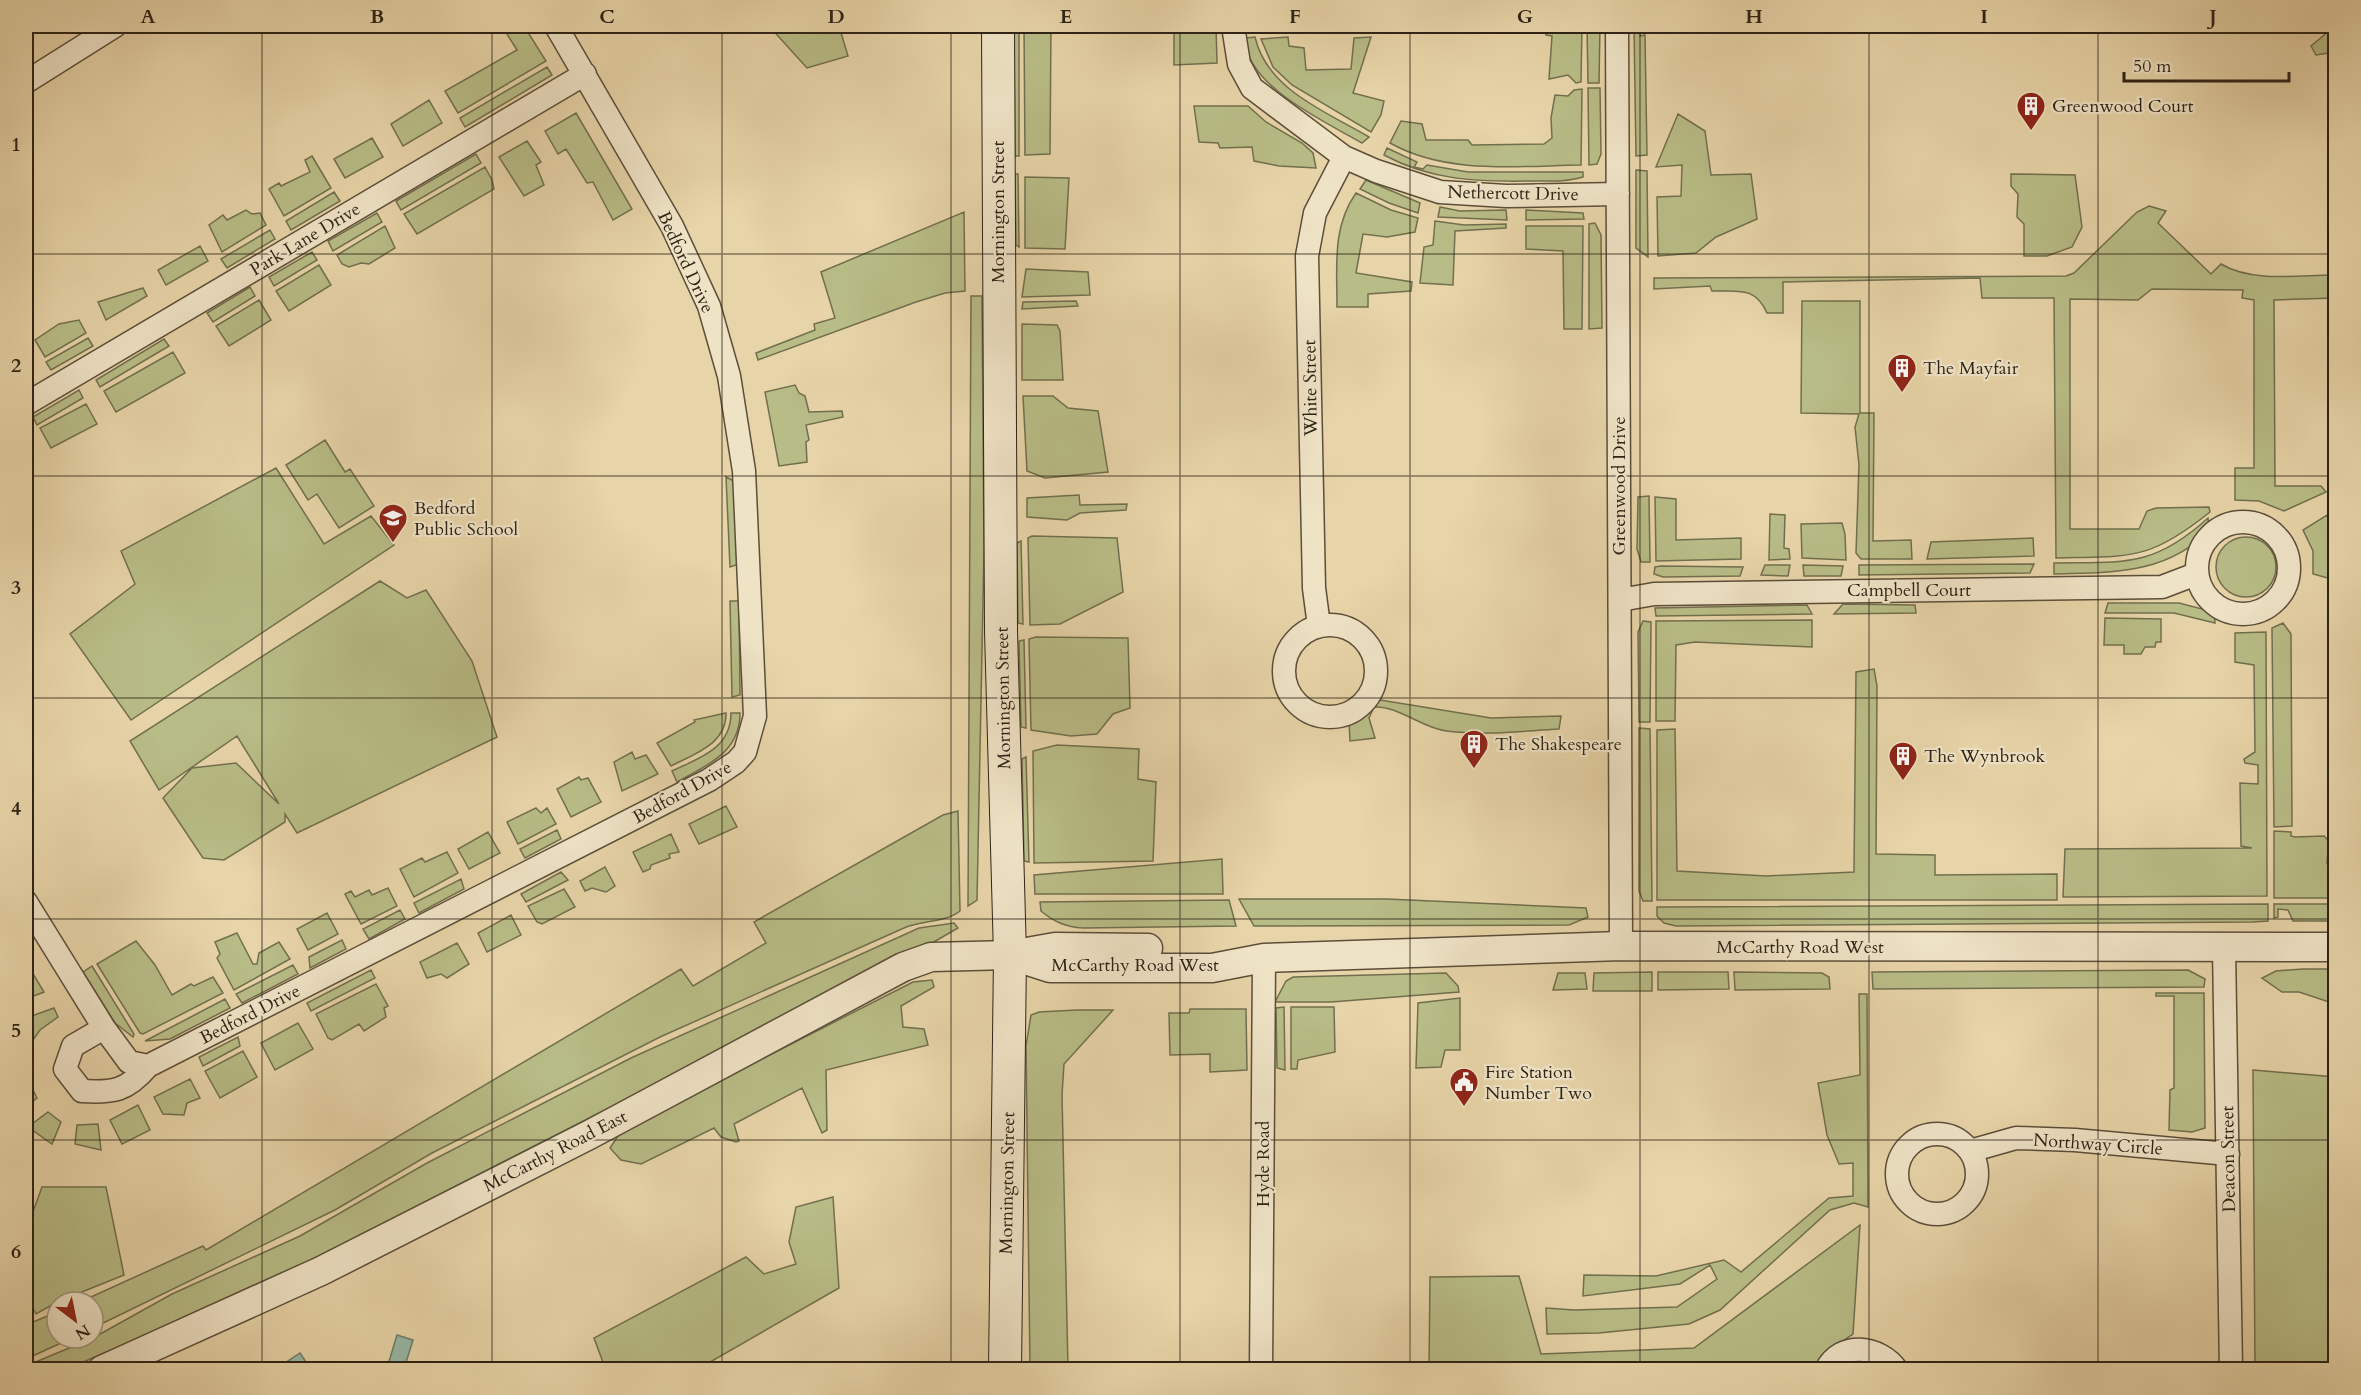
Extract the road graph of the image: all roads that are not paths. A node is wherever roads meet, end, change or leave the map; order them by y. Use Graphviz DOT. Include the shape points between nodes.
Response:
graph roads {
  1 [pos="115,26"];
  2 [pos="556,26"];
  3 [pos="998,26"];
  4 [pos="1233,26"];
  5 [pos="1617,26"];
  6 [pos="585,74"];
  7 [pos="26,82"];
  8 [pos="1344,157"];
  9 [pos="1618,194"];
  10 [pos="26,404"];
  11 [pos="2196,574"];
  12 [pos="1620,600"];
  13 [pos="1319,626"];
  14 [pos="26,902"];
  15 [pos="1621,946"];
  16 [pos="2336,947"];
  17 [pos="2224,948"];
  18 [pos="1010,955"];
  19 [pos="1264,958"];
  20 [pos="104,1028"];
  21 [pos="148,1066"];
  22 [pos="1970,1151"];
  23 [pos="2228,1154"];
  24 [pos="102,1370"];
  25 [pos="1005,1370"];
  26 [pos="1261,1370"];
  27 [pos="1826,1370"];
  28 [pos="1897,1370"];
  29 [pos="2231,1370"];
  1 -- 7 [label="street"];
  2 -- 6 [label="street, Bedford Drive"];
  3 -- 18 [label="main road, Mornington Street" via="1001,631"];
  4 -- 8 [label="street, Nethercott Drive" via="1239,64 1252,88"];
  5 -- 9 [label="street, Greenwood Drive"];
  6 -- 10 [label="street, Park Lane Drive"];
  6 -- 21 [label="street, Bedford Drive" via="689,261 709,306 729,376 744,471 755,716 745,752 709,780"];
  8 -- 9 [label="street, Nethercott Drive" via="1440,192 1506,196"];
  8 -- 13 [label="street, White Street" via="1316,213 1307,256 1314,588"];
  9 -- 12 [label="street, Greenwood Drive"];
  11 -- 11 [label="street" via="2201,589 2216,607 2230,614 2259,612 2269,607 2284,589 2289,574 2286,550 2277,537 2261,526 2245,522 2224,526 2210,535 2201,548"];
  11 -- 12 [label="street, Campbell Court" via="2162,587 1654,594"];
  12 -- 15 [label="street, Greenwood Drive"];
  13 -- 13 [label="street" via="1292,645 1285,660 1284,676 1288,691 1300,706 1320,716 1343,716 1361,706 1371,693 1376,661 1358,634 1334,625"];
  14 -- 20 [label="street"];
  15 -- 17 [label="street, McCarthy Road West"];
  15 -- 19 [label="street, McCarthy Road West"];
  16 -- 17 [label="street, McCarthy Road West"];
  17 -- 23 [label="street, Deacon Street"];
  18 -- 19 [label="street, McCarthy Road West" via="1079,947 1222,949"];
  18 -- 24 [label="street, McCarthy Road East" via="931,957 903,967 589,1135 321,1271"];
  18 -- 25 [label="main road, Mornington Street"];
  19 -- 26 [label="street, Hyde Road"];
  20 -- 21 [label="street" via="129,1062"];
  20 -- 21 [label="street, Bedford Drive" via="73,1046 65,1069 82,1091 111,1093 136,1080"];
  22 -- 23 [label="street, Northway Circle" via="2016,1138"];
  23 -- 29 [label="street, Deacon Street"];
  27 -- 28 [label="street" via="1839,1355 1862,1349 1887,1358"];
}
